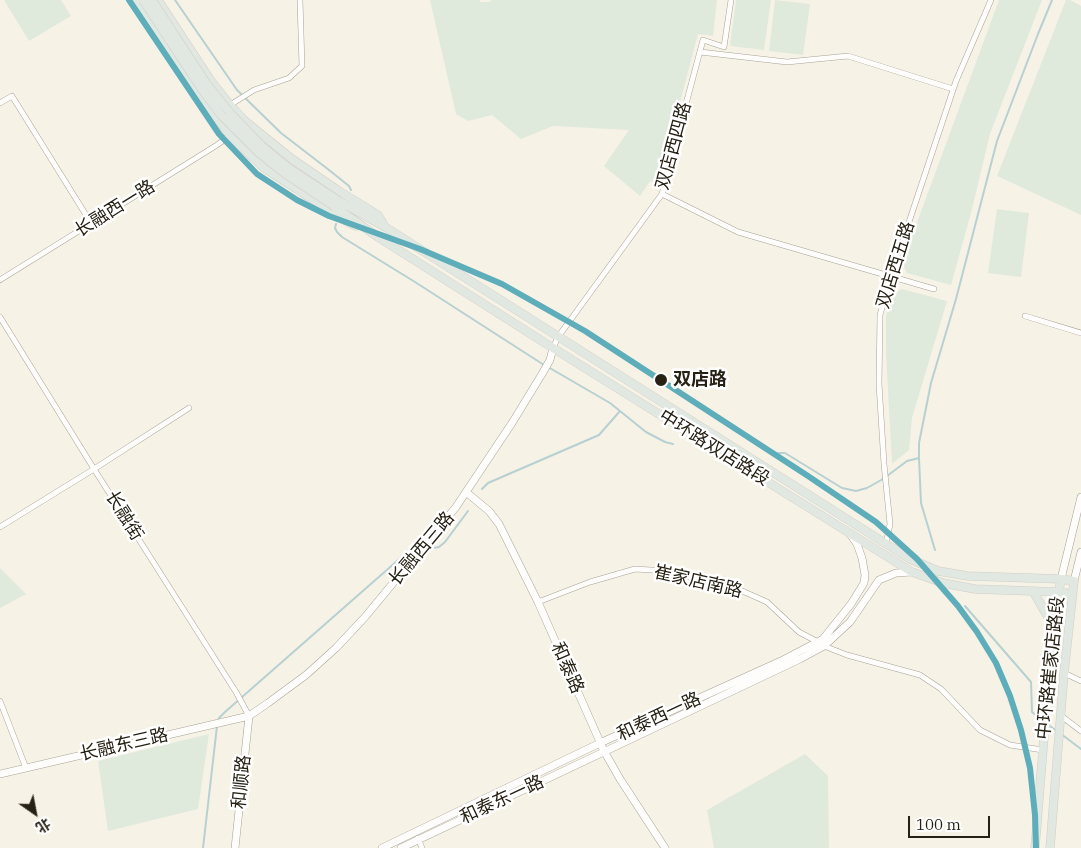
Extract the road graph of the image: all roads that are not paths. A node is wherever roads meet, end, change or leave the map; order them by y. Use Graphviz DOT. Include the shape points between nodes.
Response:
graph roads {
  1 [pos="138,0"];
  2 [pos="143,0"];
  3 [pos="152,0"];
  4 [pos="158,0"];
  5 [pos="300,0"];
  6 [pos="730,0"];
  7 [pos="990,0"];
  8 [pos="700,52"];
  9 [pos="953,89"];
  10 [pos="0,103"];
  11 [pos="230,105"];
  12 [pos="245,121"];
  13 [pos="230,136"];
  14 [pos="662,194"];
  15 [pos="337,204"];
  16 [pos="91,223"];
  17 [pos="385,227"];
  18 [pos="378,237"];
  19 [pos="891,276"];
  20 [pos="0,280"];
  21 [pos="934,289"];
  22 [pos="1025,316"];
  23 [pos="0,317"];
  24 [pos="1081,333"];
  25 [pos="558,337"];
  26 [pos="553,348"];
  27 [pos="189,408"];
  28 [pos="94,469"];
  29 [pos="466,492"];
  30 [pos="1081,497"];
  31 [pos="0,527"];
  32 [pos="848,532"];
  33 [pos="886,544"];
  34 [pos="1081,552"];
  35 [pos="912,572"];
  36 [pos="1061,579"];
  37 [pos="1077,582"];
  38 [pos="1033,592"];
  39 [pos="1058,592"];
  40 [pos="1072,594"];
  41 [pos="538,602"];
  42 [pos="1053,626"];
  43 [pos="821,644"];
  44 [pos="1064,673"];
  45 [pos="1081,681"];
  46 [pos="0,702"];
  47 [pos="249,716"];
  48 [pos="1060,718"];
  49 [pos="1081,731"];
  50 [pos="600,743"];
  51 [pos="1043,750"];
  52 [pos="604,751"];
  53 [pos="26,768"];
  54 [pos="0,774"];
  55 [pos="418,836"];
  56 [pos="234,848"];
  57 [pos="382,848"];
  58 [pos="401,848"];
  59 [pos="422,848"];
  60 [pos="665,848"];
  61 [pos="1035,848"];
  62 [pos="1050,848"];
  1 -- 13 [label="main road"];
  2 -- 15 [label="main road, bridge" via="221,115 284,173"];
  3 -- 15 [label="main road, bridge" via="206,83 231,114 262,146"];
  4 -- 11 [label="main road"];
  5 -- 11 [label="street" via="302,66 289,78 254,90"];
  6 -- 8 [label="street" via="724,47 703,40"];
  7 -- 9 [label="street, 双店西五路"];
  8 -- 9 [label="street" via="787,62 848,56"];
  8 -- 14 [label="street, 双店西四路"];
  9 -- 19 [label="street, 双店西五路"];
  10 -- 16 [label="street" via="12,96"];
  11 -- 12 [label="main road"];
  12 -- 13 [label="street, 长融西一路"];
  12 -- 17 [label="main road" via="292,159 378,214"];
  13 -- 16 [label="street, 长融西一路"];
  13 -- 18 [label="main road" via="264,168 346,221"];
  14 -- 19 [label="street" via="738,232"];
  14 -- 25 [label="street, 双店西四路"];
  15 -- 17 [label="main road"];
  15 -- 18 [label="main road"];
  16 -- 20 [label="street, 长融西一路"];
  17 -- 25 [label="main road, 中环路双店路段"];
  18 -- 26 [label="main road, 中环路双店路段"];
  19 -- 21 [label="street"];
  19 -- 33 [label="street, 双店西五路" via="880,315 879,384 890,524"];
  22 -- 24 [label="street"];
  23 -- 28 [label="street, 长融街"];
  25 -- 26 [label="street, 双店西四路"];
  25 -- 33 [label="main road, 中环路双店路段"];
  26 -- 29 [label="street, 长融西三路" via="542,374"];
  26 -- 32 [label="main road, 中环路双店路段"];
  27 -- 28 [label="street"];
  28 -- 31 [label="street"];
  28 -- 47 [label="street, 长融街"];
  29 -- 41 [label="street, 和泰路" via="489,510 499,524"];
  29 -- 47 [label="street, 长融西三路" via="371,610 336,648 306,675"];
  30 -- 36 [label="street"];
  32 -- 35 [label="main road, 中环路双店路段"];
  32 -- 43 [label="street, 和泰西一路" via="862,558 864,583"];
  33 -- 36 [label="main road, 中环路双店路段" via="938,571 968,576"];
  34 -- 37 [label="street"];
  35 -- 38 [label="main road, 中环路双店路段" via="974,589"];
  35 -- 43 [label="street, 和泰西一路" via="896,573 879,580 850,622"];
  36 -- 37 [label="main road, 中环路双店路段"];
  36 -- 39 [label="main road, 中环路崔家店路段"];
  37 -- 40 [label="main road, 中环路崔家店路段"];
  38 -- 39 [label="main road, 中环路双店路段"];
  38 -- 42 [label="main road"];
  39 -- 40 [label="main road, 中环路双店路段"];
  39 -- 42 [label="main road, 中环路崔家店路段"];
  40 -- 44 [label="main road, 中环路崔家店路段"];
  41 -- 43 [label="street, 崔家店南路" via="635,568 667,571 740,590 767,602 799,632"];
  41 -- 50 [label="street, 和泰路"];
  42 -- 51 [label="main road, 中环路崔家店路段"];
  43 -- 50 [label="street, 和泰西一路"];
  43 -- 51 [label="street, 崔家店南路" via="847,655 920,675 941,689 980,730 1010,745"];
  43 -- 52 [label="street, 和泰西一路" via="800,659"];
  44 -- 45 [label="street"];
  44 -- 48 [label="main road, 中环路崔家店路段"];
  46 -- 53 [label="street"];
  47 -- 53 [label="street, 长融东三路"];
  47 -- 56 [label="street, 和顺路"];
  48 -- 49 [label="street"];
  48 -- 62 [label="main road, 中环路崔家店路段"];
  50 -- 52 [label="street, 和泰路"];
  50 -- 55 [label="street, 和泰西一路"];
  51 -- 61 [label="main road, 中环路崔家店路段"];
  52 -- 55 [label="street, 和泰东一路"];
  52 -- 60 [label="street, 和泰路"];
  53 -- 54 [label="street, 长融东三路"];
  55 -- 57 [label="street, 和泰西一路"];
  55 -- 58 [label="street, 和泰东一路"];
  55 -- 59 [label="street"];
}
